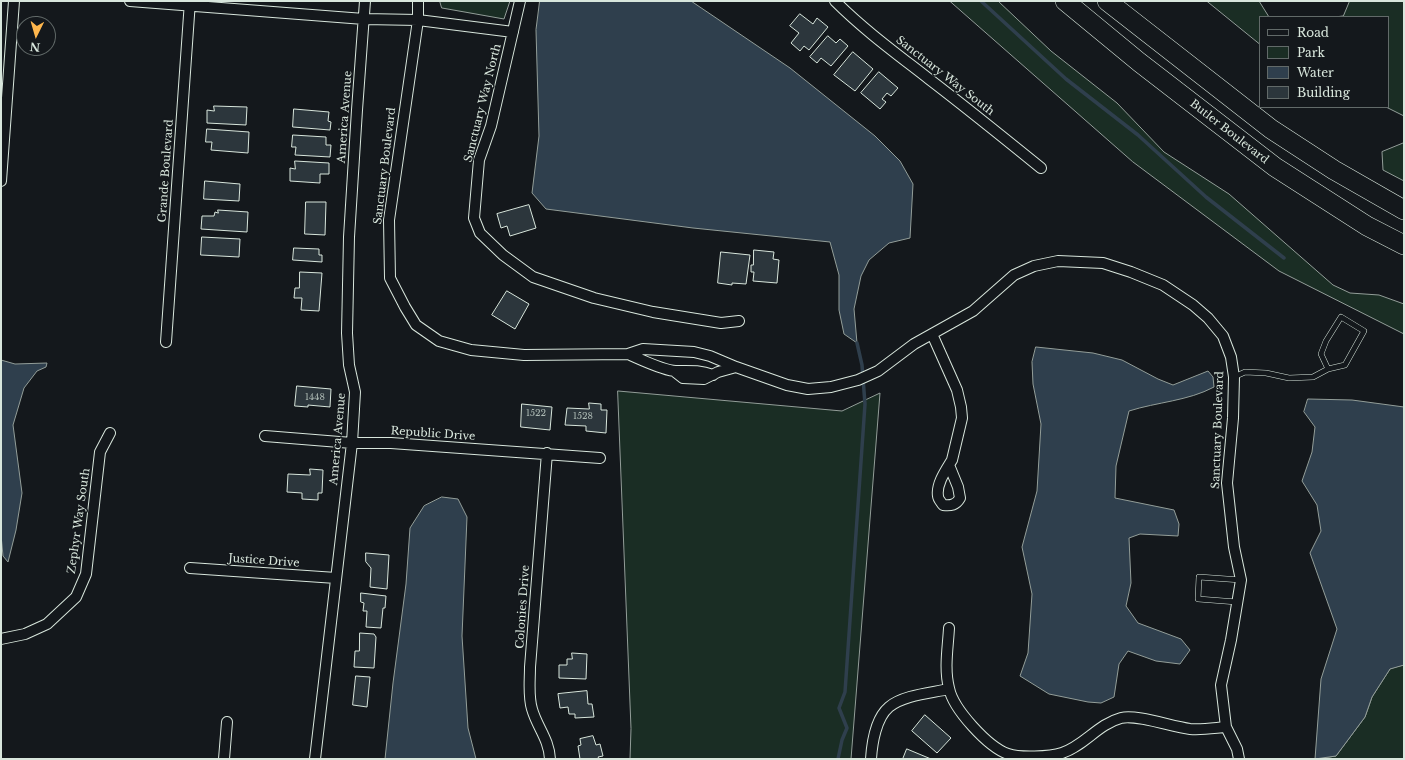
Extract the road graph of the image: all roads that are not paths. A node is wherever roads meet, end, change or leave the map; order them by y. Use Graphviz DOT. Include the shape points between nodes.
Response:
graph roads {
  1 [pos="14,1"];
  2 [pos="130,1"];
  3 [pos="365,1"];
  4 [pos="418,1"];
  5 [pos="520,1"];
  6 [pos="835,1"];
  7 [pos="1065,1"];
  8 [pos="1107,1"];
  9 [pos="1126,1"];
  10 [pos="190,3"];
  11 [pos="364,19"];
  12 [pos="418,20"];
  13 [pos="512,32"];
  14 [pos="1223,92"];
  15 [pos="1041,168"];
  16 [pos="1,181"];
  17 [pos="1404,210"];
  18 [pos="1404,245"];
  19 [pos="739,321"];
  20 [pos="932,334"];
  21 [pos="166,342"];
  22 [pos="628,354"];
  23 [pos="736,367"];
  24 [pos="1328,369"];
  25 [pos="1234,377"];
  26 [pos="110,433"];
  27 [pos="265,436"];
  28 [pos="352,443"];
  29 [pos="547,453"];
  30 [pos="600,458"];
  31 [pos="949,465"];
  32 [pos="190,568"];
  33 [pos="336,578"];
  34 [pos="1241,580"];
  35 [pos="1237,602"];
  36 [pos="949,628"];
  37 [pos="1,640"];
  38 [pos="949,689"];
  39 [pos="227,722"];
  40 [pos="1226,727"];
  41 [pos="1017,758"];
  42 [pos="224,759"];
  43 [pos="315,759"];
  44 [pos="550,759"];
  45 [pos="871,759"];
  46 [pos="1239,759"];
  1 -- 16 [label="street"];
  2 -- 10 [label="street"];
  3 -- 11 [label="street, America Avenue"];
  4 -- 12 [label="street, Sanctuary Boulevard"];
  5 -- 13 [label="street, Sanctuary Way North"];
  6 -- 15 [label="street, Sanctuary Way South" via="880,41"];
  7 -- 18 [label="highway, Butler Boulevard" via="1275,168 1367,226"];
  8 -- 14 [label="highway"];
  9 -- 14 [label="highway"];
  10 -- 11 [label="street"];
  10 -- 21 [label="street, Grande Boulevard"];
  11 -- 12 [label="street"];
  11 -- 28 [label="street, America Avenue" via="349,237 348,364 355,392"];
  12 -- 13 [label="street"];
  12 -- 22 [label="street, Sanctuary Boulevard" via="389,220 390,278 416,325 440,341 471,350 524,355"];
  13 -- 19 [label="street, Sanctuary Way North" via="491,126 479,160 474,218 480,234 533,278 594,298 653,312 721,323"];
  14 -- 17 [label="highway" via="1271,129 1334,170"];
  20 -- 23 [label="street, Sanctuary Boulevard" via="878,371 858,380 831,387 808,389 787,385"];
  20 -- 25 [label="street, Sanctuary Boulevard" via="973,311 1014,275 1034,266 1058,261 1102,263 1163,285 1193,305 1223,336 1231,358"];
  20 -- 31 [label="street" via="957,390 962,418"];
  22 -- 23 [label="street, Sanctuary Boulevard" via="643,349 694,352"];
  22 -- 23 [label="street, Sanctuary Boulevard" via="674,371 705,372 713,375"];
  24 -- 24 [label="lane" via="1345,365 1364,331 1340,317 1321,354"];
  24 -- 25 [label="lane" via="1312,377 1289,378 1245,372"];
  25 -- 34 [label="street, Sanctuary Boulevard" via="1227,483 1234,548"];
  26 -- 37 [label="street, Zephyr Way South" via="100,452 86,574 76,597 47,624 25,634"];
  27 -- 28 [label="street, Republic Drive"];
  28 -- 29 [label="street, Republic Drive"];
  28 -- 33 [label="street, America Avenue"];
  29 -- 30 [label="street, Republic Drive"];
  29 -- 44 [label="street, Colonies Drive" via="530,667 530,698 532,709 548,743"];
  32 -- 33 [label="street, Justice Drive"];
  33 -- 43 [label="street, America Avenue"];
  34 -- 35 [label="street, Sanctuary Boulevard"];
  34 -- 35 [label="lane" via="1199,577 1198,599"];
  35 -- 40 [label="street, Sanctuary Boulevard" via="1221,685"];
  36 -- 38 [label="street"];
  38 -- 41 [label="street" via="961,714 991,744"];
  38 -- 45 [label="street" via="906,697 889,707 881,718 872,742"];
  39 -- 42 [label="street"];
  40 -- 41 [label="street" via="1190,728 1132,717 1122,718 1103,726 1082,744 1062,753 1048,757"];
  40 -- 46 [label="street, Sanctuary Boulevard"];
}
